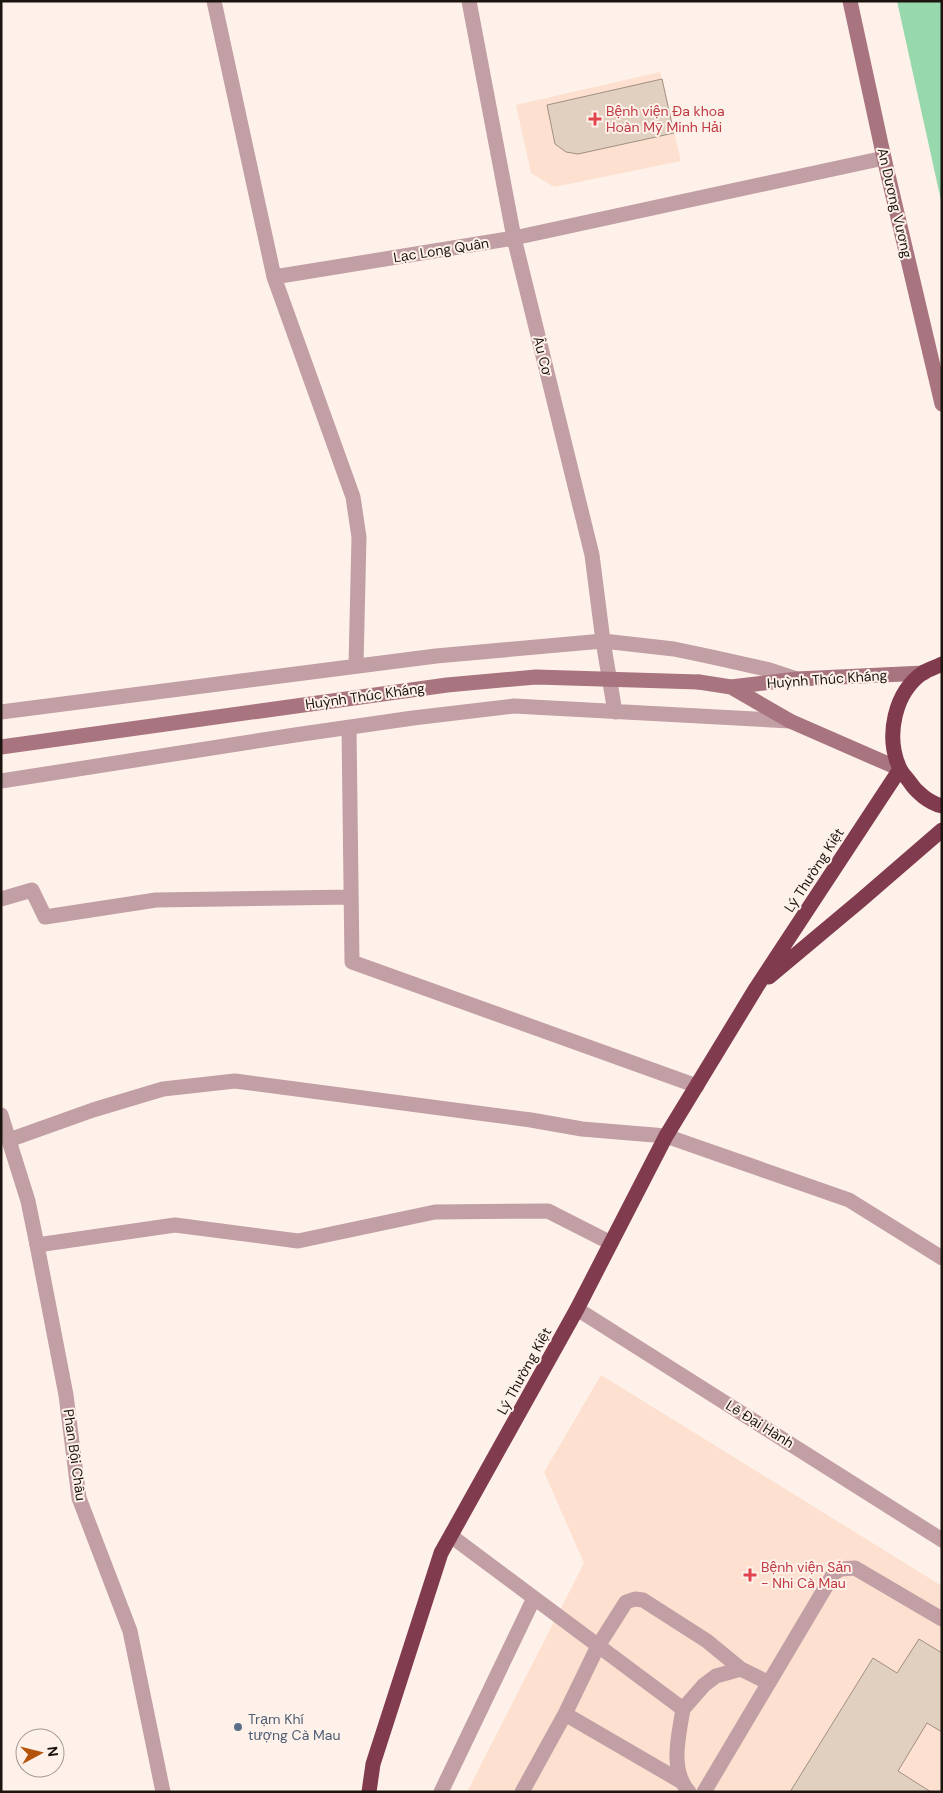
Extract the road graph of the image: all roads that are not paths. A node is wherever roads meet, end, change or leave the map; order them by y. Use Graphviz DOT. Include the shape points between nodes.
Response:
graph roads {
  1 [pos="214,1"];
  2 [pos="468,1"];
  3 [pos="850,1"];
  4 [pos="884,158"];
  5 [pos="514,238"];
  6 [pos="274,277"];
  7 [pos="942,404"];
  8 [pos="603,641"];
  9 [pos="942,664"];
  10 [pos="356,666"];
  11 [pos="924,673"];
  12 [pos="797,679"];
  13 [pos="731,688"];
  14 [pos="1,712"];
  15 [pos="615,712"];
  16 [pos="790,721"];
  17 [pos="348,728"];
  18 [pos="1,748"];
  19 [pos="900,769"];
  20 [pos="1,782"];
  21 [pos="942,806"];
  22 [pos="942,830"];
  23 [pos="351,897"];
  24 [pos="1,900"];
  25 [pos="756,988"];
  26 [pos="697,1086"];
  27 [pos="1,1115"];
  28 [pos="666,1136"];
  29 [pos="9,1140"];
  30 [pos="611,1243"];
  31 [pos="37,1245"];
  32 [pos="942,1258"];
  33 [pos="577,1309"];
  34 [pos="451,1536"];
  35 [pos="942,1540"];
  36 [pos="534,1598"];
  37 [pos="942,1619"];
  38 [pos="598,1646"];
  39 [pos="741,1669"];
  40 [pos="769,1683"];
  41 [pos="683,1709"];
  42 [pos="565,1714"];
  43 [pos="685,1787"];
  44 [pos="163,1792"];
  45 [pos="369,1792"];
  46 [pos="441,1792"];
  47 [pos="522,1792"];
  48 [pos="704,1792"];
  1 -- 6 [label="street"];
  2 -- 5 [label="street, Âu Cơ"];
  3 -- 4 [label="main road, An Dương Vương"];
  4 -- 5 [label="street, Lạc Long Quân"];
  4 -- 7 [label="main road, An Dương Vương"];
  5 -- 6 [label="street, Lạc Long Quân"];
  5 -- 8 [label="street, Âu Cơ" via="592,555"];
  6 -- 10 [label="street" via="353,497 359,537"];
  8 -- 10 [label="street"];
  8 -- 12 [label="street" via="712,656"];
  8 -- 15 [label="street, Âu Cơ"];
  9 -- 11 [label="highway"];
  10 -- 14 [label="street"];
  11 -- 12 [label="main road, Huỳnh Thúc Kháng"];
  11 -- 19 [label="highway" via="909,686 898,704 892,744"];
  12 -- 13 [label="main road, Huỳnh Thúc Kháng"];
  13 -- 16 [label="main road, Huỳnh Thúc Kháng"];
  13 -- 18 [label="main road, Huỳnh Thúc Kháng, bridge" via="699,682 536,677 447,685"];
  15 -- 16 [label="street"];
  15 -- 17 [label="street" via="514,706"];
  16 -- 19 [label="main road, Huỳnh Thúc Kháng"];
  17 -- 20 [label="street"];
  17 -- 23 [label="street"];
  19 -- 21 [label="highway" via="916,791"];
  19 -- 25 [label="highway, Lý Thường Kiệt"];
  22 -- 25 [label="highway, Lý Thường Kiệt"];
  23 -- 24 [label="street" via="156,900 45,916 32,890"];
  23 -- 26 [label="street" via="352,962"];
  25 -- 26 [label="highway, Lý Thường Kiệt"];
  26 -- 28 [label="highway, Lý Thường Kiệt"];
  27 -- 29 [label="street, Phan Bội Châu"];
  28 -- 29 [label="street" via="582,1129 235,1081 163,1088"];
  28 -- 30 [label="highway, Lý Thường Kiệt"];
  28 -- 32 [label="street" via="849,1200"];
  29 -- 31 [label="street, Phan Bội Châu" via="28,1201"];
  30 -- 31 [label="street" via="548,1211 436,1212 298,1241 176,1225"];
  30 -- 33 [label="highway, Lý Thường Kiệt"];
  31 -- 44 [label="street, Phan Bội Châu" via="66,1395 79,1498 130,1631"];
  33 -- 34 [label="highway, Lý Thường Kiệt"];
  33 -- 35 [label="street, Lê Đại Hành"];
  34 -- 36 [label="street"];
  34 -- 45 [label="highway, Lý Thường Kiệt" via="441,1553 373,1764"];
  36 -- 38 [label="street"];
  36 -- 46 [label="street"];
  37 -- 40 [label="street" via="855,1568 841,1569 834,1573"];
  38 -- 39 [label="street" via="626,1602 643,1600 707,1641"];
  38 -- 41 [label="street"];
  38 -- 42 [label="street"];
  39 -- 40 [label="street"];
  39 -- 41 [label="street" via="716,1676"];
  40 -- 48 [label="street"];
  41 -- 43 [label="street" via="677,1749 679,1772"];
  42 -- 43 [label="street"];
  42 -- 47 [label="street"];
}
